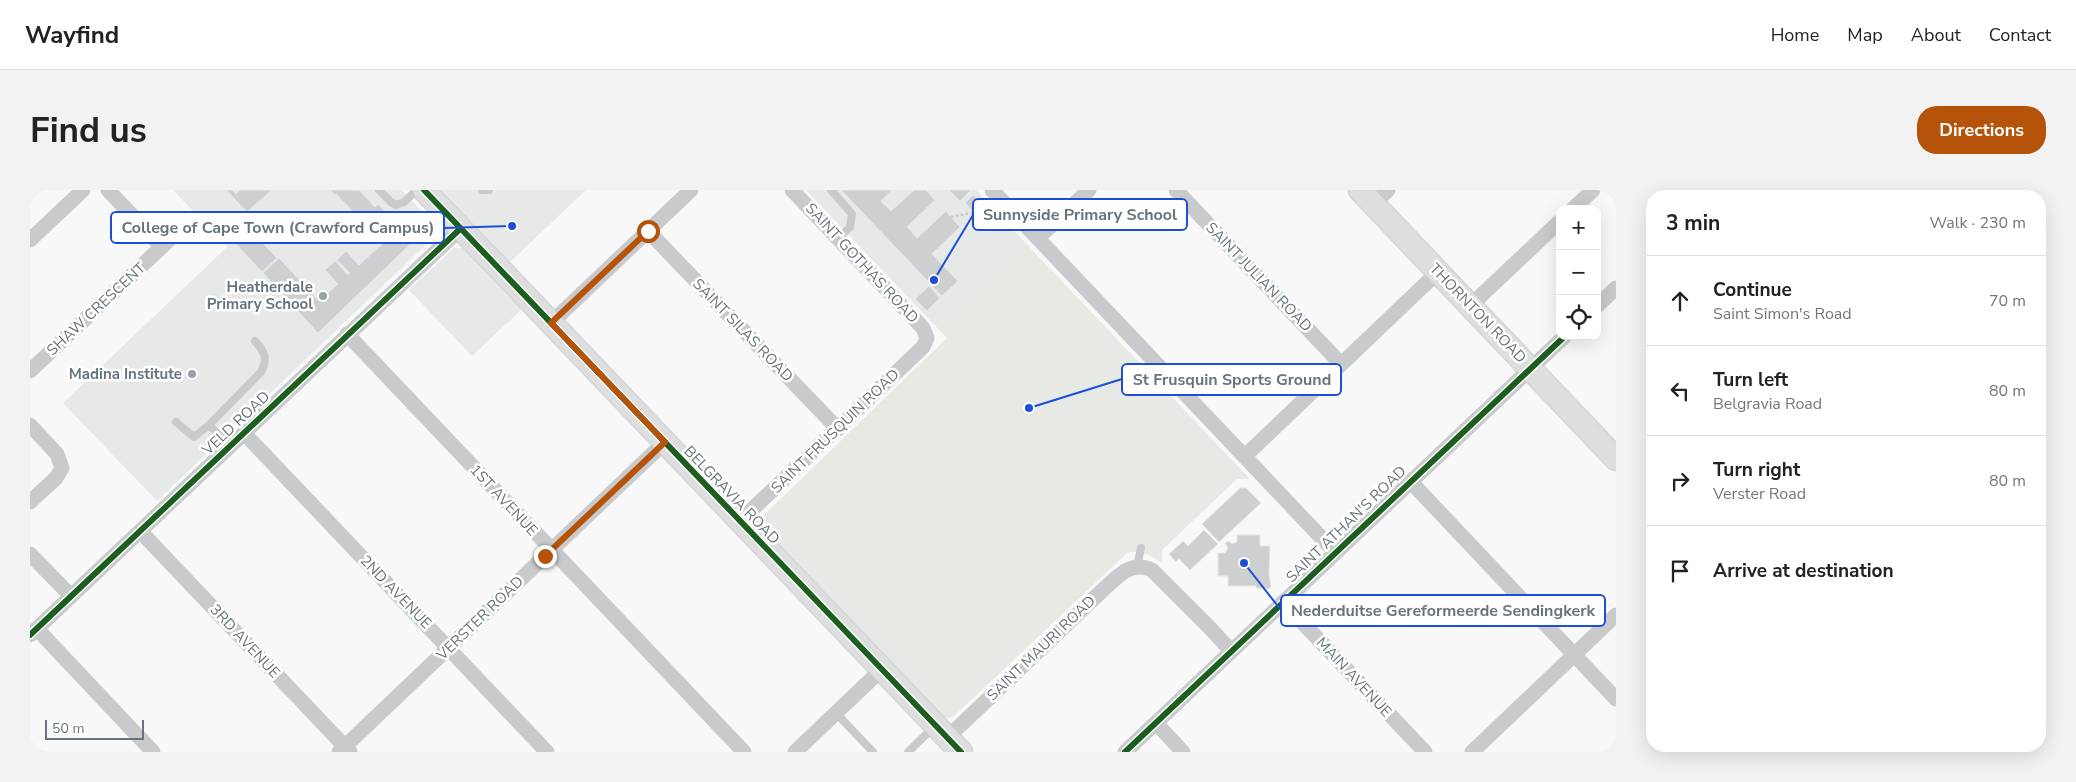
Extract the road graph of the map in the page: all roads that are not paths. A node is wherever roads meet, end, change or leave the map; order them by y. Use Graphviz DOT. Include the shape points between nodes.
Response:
graph roads {
  1 [pos="83,190"];
  2 [pos="108,190"];
  3 [pos="379,190"];
  4 [pos="417,190"];
  5 [pos="424,190"];
  6 [pos="482,190"];
  7 [pos="489,190"];
  8 [pos="691,190"];
  9 [pos="792,190"];
  10 [pos="831,190"];
  11 [pos="992,190"];
  12 [pos="1089,190"];
  13 [pos="1176,190"];
  14 [pos="1593,190"];
  15 [pos="1374,195"];
  16 [pos="1577,205"];
  17 [pos="1556,225"];
  18 [pos="460,229"];
  19 [pos="648,231"];
  20 [pos="839,238"];
  21 [pos="1038,238"];
  22 [pos="30,240"];
  23 [pos="1438,272"];
  24 [pos="1616,288"];
  25 [pos="1601,302"];
  26 [pos="1470,306"];
  27 [pos="551,323"];
  28 [pos="348,334"];
  29 [pos="927,338"];
  30 [pos="1561,340"];
  31 [pos="255,341"];
  32 [pos="1341,364"];
  33 [pos="1530,368"];
  34 [pos="30,371"];
  35 [pos="176,422"];
  36 [pos="209,424"];
  37 [pos="30,425"];
  38 [pos="838,429"];
  39 [pos="244,433"];
  40 [pos="665,442"];
  41 [pos="230,446"];
  42 [pos="1245,456"];
  43 [pos="1616,459"];
  44 [pos="1410,482"];
  45 [pos="30,502"];
  46 [pos="740,522"];
  47 [pos="140,531"];
  48 [pos="1141,548"];
  49 [pos="552,550"];
  50 [pos="1335,552"];
  51 [pos="30,554"];
  52 [pos="1139,566"];
  53 [pos="71,596"];
  54 [pos="1283,602"];
  55 [pos="1616,615"];
  56 [pos="33,632"];
  57 [pos="449,648"];
  58 [pos="1230,651"];
  59 [pos="1574,655"];
  60 [pos="881,670"];
  61 [pos="1616,699"];
  62 [pos="836,713"];
  63 [pos="1156,723"];
  64 [pos="948,739"];
  65 [pos="345,750"];
  66 [pos="153,752"];
  67 [pos="547,752"];
  68 [pos="744,752"];
  69 [pos="795,752"];
  70 [pos="874,752"];
  71 [pos="908,752"];
  72 [pos="1125,752"];
  73 [pos="1183,752"];
  74 [pos="1425,752"];
  75 [pos="1472,752"];
  1 -- 22 [label="street"];
  2 -- 34 [label="street, SHAW CRESCENT" via="166,243"];
  3 -- 4 [label="lane" via="396,205"];
  5 -- 18 [label="street, BELGRAVIA ROAD"];
  6 -- 7 [label="lane"];
  8 -- 19 [label="street"];
  9 -- 20 [label="street, SAINT GOTHAS ROAD"];
  10 -- 20 [label="lane" via="852,214 850,227"];
  11 -- 21 [label="street"];
  12 -- 21 [label="street"];
  13 -- 32 [label="street, SAINT JULIAN ROAD"];
  14 -- 16 [label="street"];
  15 -- 23 [label="street, THORNTON ROAD"];
  17 -- 26 [label="street"];
  18 -- 27 [label="street, BELGRAVIA ROAD"];
  18 -- 28 [label="street, VELD ROAD"];
  19 -- 27 [label="street"];
  19 -- 38 [label="street, SAINT SILAS ROAD"];
  20 -- 29 [label="street, SAINT GOTHAS ROAD" via="924,328"];
  21 -- 42 [label="street"];
  23 -- 26 [label="street, THORNTON ROAD"];
  23 -- 32 [label="street"];
  24 -- 25 [label="street"];
  26 -- 33 [label="street, THORNTON ROAD"];
  27 -- 40 [label="street, BELGRAVIA ROAD"];
  28 -- 39 [label="street, VELD ROAD"];
  28 -- 49 [label="street, 1ST AVENUE"];
  29 -- 38 [label="street, SAINT FRUSQUIN ROAD" via="923,348"];
  30 -- 33 [label="street, SAINT ATHAN'S ROAD"];
  31 -- 36 [label="lane" via="266,357 261,372"];
  32 -- 42 [label="street"];
  33 -- 43 [label="street, THORNTON ROAD"];
  33 -- 44 [label="street, SAINT ATHAN'S ROAD"];
  35 -- 36 [label="lane" via="194,437"];
  36 -- 41 [label="lane"];
  37 -- 45 [label="street" via="58,454 62,463 56,478"];
  38 -- 46 [label="street, SAINT FRUSQUIN ROAD"];
  39 -- 41 [label="street, VELD ROAD"];
  39 -- 57 [label="street, 2ND AVENUE"];
  40 -- 46 [label="street, BELGRAVIA ROAD"];
  40 -- 49 [label="street, VERSTER ROAD"];
  41 -- 47 [label="street, VELD ROAD"];
  42 -- 50 [label="street"];
  44 -- 50 [label="street, SAINT ATHAN'S ROAD"];
  44 -- 59 [label="street"];
  46 -- 60 [label="street, BELGRAVIA ROAD"];
  47 -- 53 [label="street, VELD ROAD"];
  47 -- 65 [label="street, 3RD AVENUE"];
  48 -- 52 [label="lane"];
  49 -- 57 [label="street, VERSTER ROAD"];
  49 -- 68 [label="street, 1ST AVENUE"];
  50 -- 54 [label="street, SAINT ATHAN'S ROAD"];
  51 -- 53 [label="street"];
  52 -- 58 [label="street" via="1152,570 1166,583"];
  52 -- 64 [label="street, SAINT MAURI ROAD" via="1125,570 1106,587"];
  53 -- 56 [label="street, VELD ROAD"];
  54 -- 58 [label="street, SAINT ATHAN'S ROAD"];
  54 -- 74 [label="street, MAIN AVENUE"];
  55 -- 59 [label="street"];
  56 -- 66 [label="street"];
  57 -- 65 [label="street, VERSTER ROAD"];
  57 -- 67 [label="street, 2ND AVENUE"];
  58 -- 63 [label="street, SAINT ATHAN'S ROAD"];
  59 -- 61 [label="street"];
  59 -- 75 [label="street"];
  60 -- 62 [label="street"];
  60 -- 64 [label="street, BELGRAVIA ROAD"];
  62 -- 69 [label="street"];
  62 -- 70 [label="lane"];
  63 -- 72 [label="street, SAINT ATHAN'S ROAD"];
  63 -- 73 [label="street"];
  64 -- 71 [label="lane"];
}
